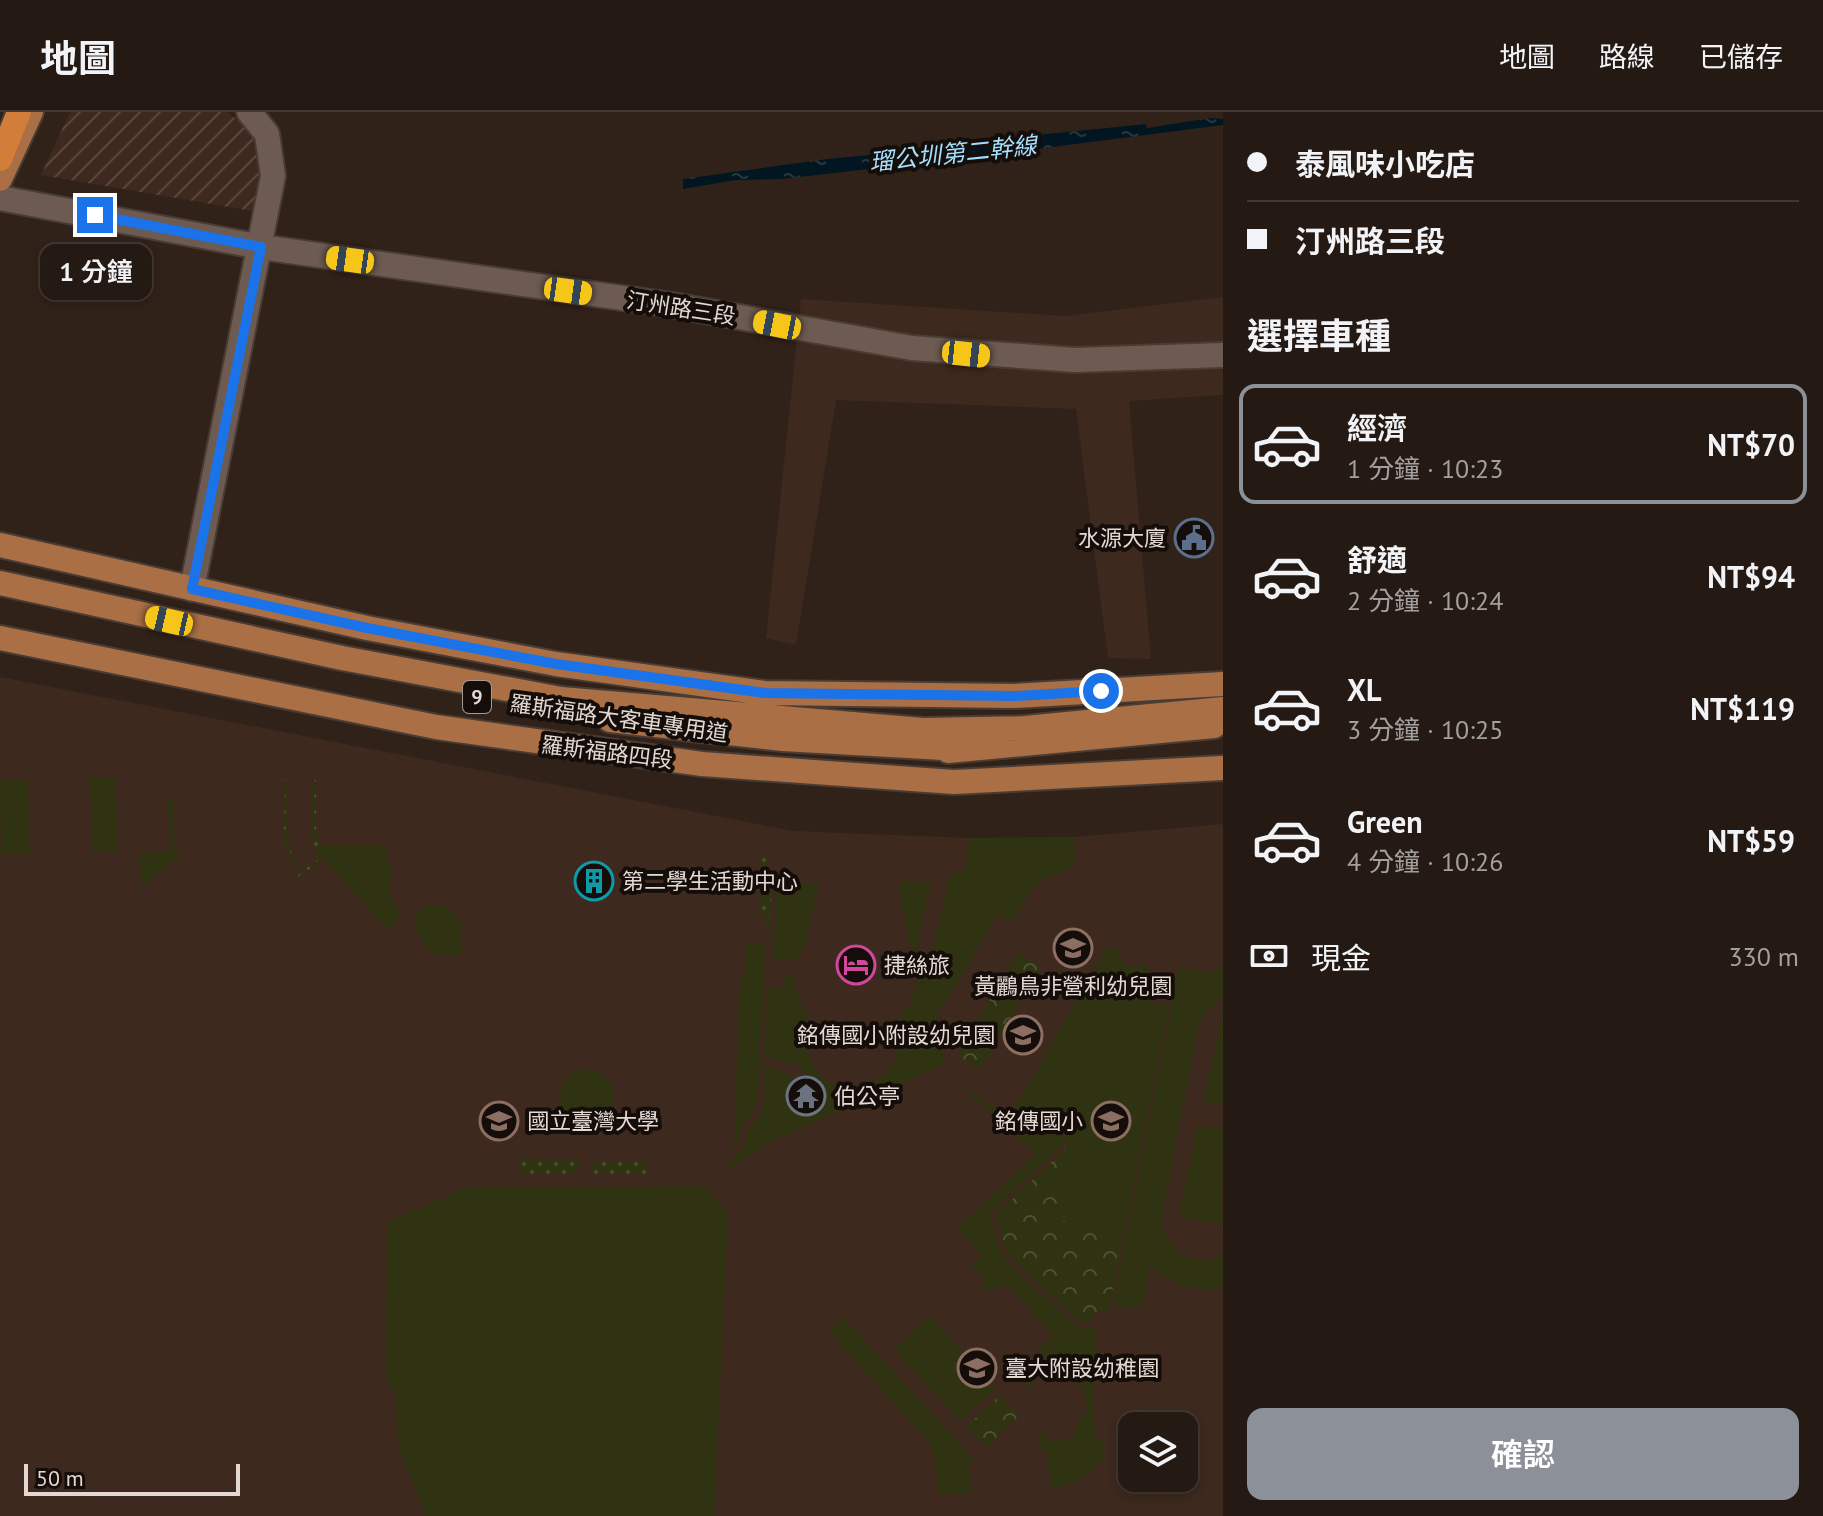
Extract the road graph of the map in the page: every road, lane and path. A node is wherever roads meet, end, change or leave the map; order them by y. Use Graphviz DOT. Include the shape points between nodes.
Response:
graph roads {
  1 [pos="19,112"];
  2 [pos="31,112"];
  3 [pos="249,112"];
  4 [pos="2,167"];
  5 [pos="0,198"];
  6 [pos="261,247"];
  7 [pos="1223,355"];
  8 [pos="0,545"];
  9 [pos="0,583"];
  10 [pos="192,589"];
  11 [pos="0,596"];
  12 [pos="0,638"];
  13 [pos="1223,684"];
  14 [pos="765,693"];
  15 [pos="1223,709"];
  16 [pos="1223,725"];
  17 [pos="882,727"];
  18 [pos="961,749"];
  19 [pos="1223,768"];
  20 [pos="811,773"];
  1 -- 4 [label="highway"];
  2 -- 4 [label="main road"];
  3 -- 6 [label="street" via="267,134 273,176"];
  5 -- 6 [label="street, 汀州路三段"];
  6 -- 7 [label="street, 汀州路三段" via="672,305 912,348 1075,360"];
  6 -- 10 [label="street"];
  8 -- 10 [label="main road, 9"];
  9 -- 17 [label="main road, 羅斯福路大客車專用道 / 9" via="328,655 561,699"];
  10 -- 14 [label="main road, 9" via="556,664"];
  11 -- 18 [label="main road, 羅斯福路大客車專用道 / 9" via="350,674 612,720 783,739"];
  12 -- 20 [label="main road, 羅斯福路四段 / 9" via="502,738"];
  13 -- 14 [label="main road, 9" via="1014,696"];
  14 -- 17 [label="main road, 羅斯福路大客車專用道 / 9"];
  15 -- 17 [label="main road, 羅斯福路大客車專用道 / 9" via="1025,728"];
  16 -- 18 [label="main road, 羅斯福路大客車專用道 / 9"];
  18 -- 20 [label="main road, 羅斯福路大客車專用道 / 9"];
  19 -- 20 [label="main road, 羅斯福路四段 / 9" via="954,782"];
}
